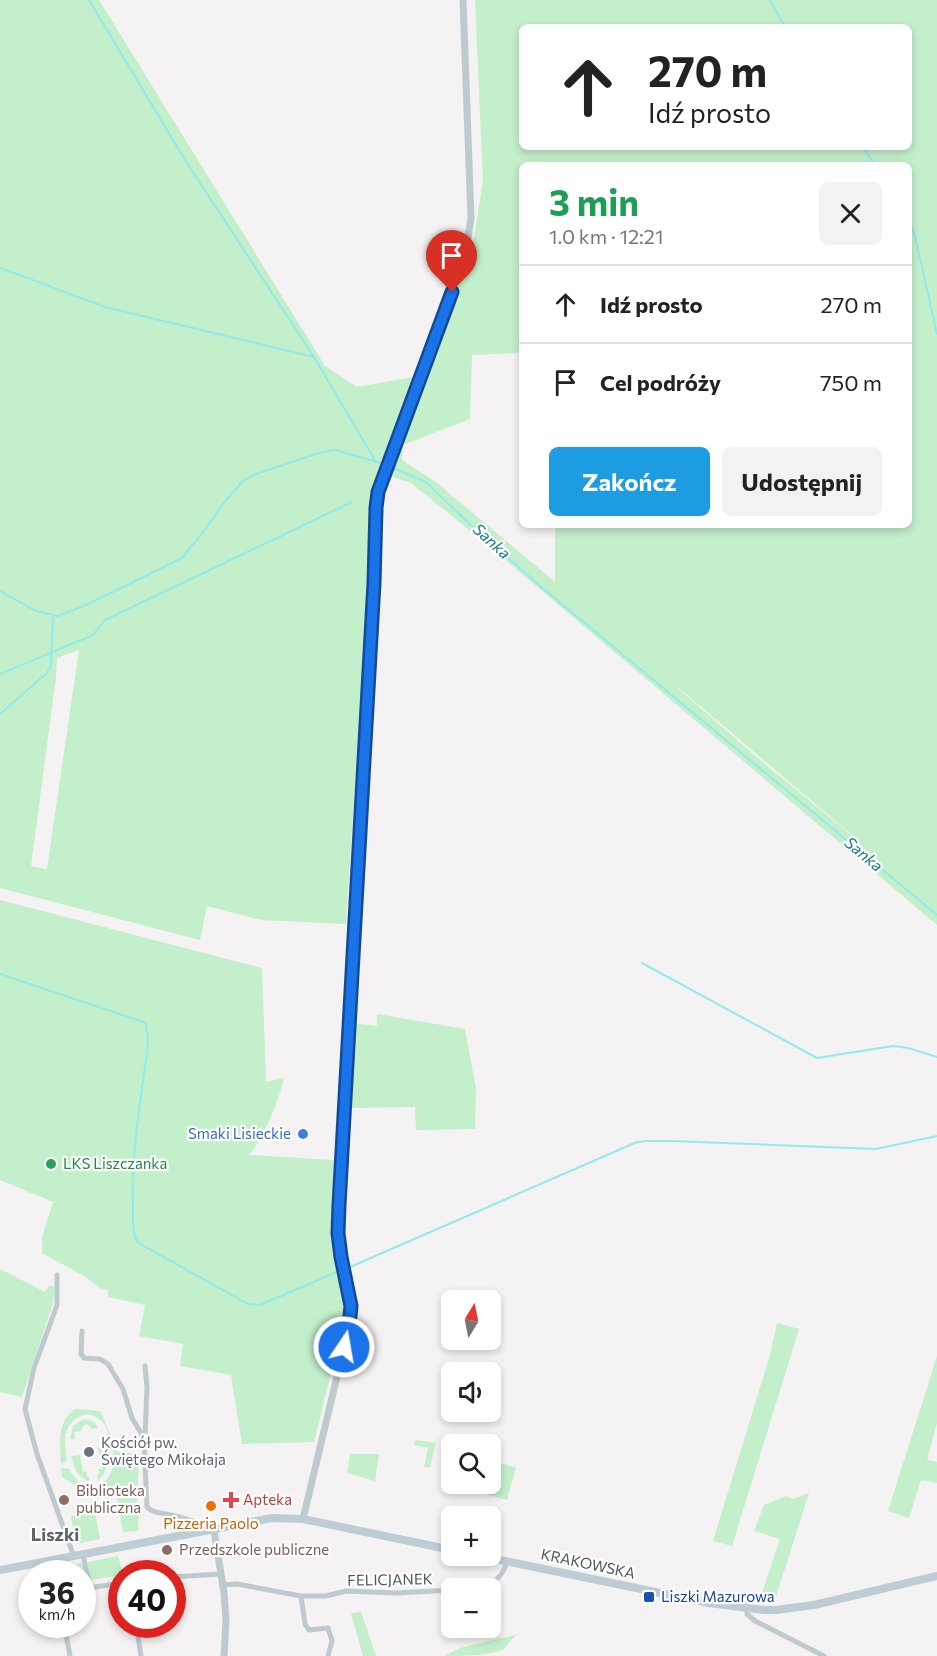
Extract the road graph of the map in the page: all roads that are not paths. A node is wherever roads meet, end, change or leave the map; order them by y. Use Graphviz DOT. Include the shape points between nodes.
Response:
graph roads {
  1 [pos="463,0"];
  2 [pos="57,1275"];
  3 [pos="82,1331"];
  4 [pos="145,1366"];
  5 [pos="144,1442"];
  6 [pos="303,1519"];
  7 [pos="214,1530"];
  8 [pos="202,1532"];
  9 [pos="441,1548"];
  10 [pos="83,1555"];
  11 [pos="74,1557"];
  12 [pos="84,1560"];
  13 [pos="501,1560"];
  14 [pos="507,1561"];
  15 [pos="0,1570"];
  16 [pos="220,1574"];
  17 [pos="186,1576"];
  18 [pos="937,1576"];
  19 [pos="497,1578"];
  20 [pos="222,1585"];
  21 [pos="441,1591"];
  22 [pos="301,1596"];
  23 [pos="747,1609"];
  24 [pos="67,1638"];
  25 [pos="138,1638"];
  26 [pos="70,1656"];
  27 [pos="141,1656"];
  28 [pos="224,1656"];
  29 [pos="328,1656"];
  30 [pos="824,1656"];
  1 -- 6 [label="street" via="469,235 460,270 378,492 376,508 338,1233 351,1306"];
  2 -- 11 [label="street" via="57,1305 34,1368 25,1409"];
  3 -- 5 [label="street" via="81,1354 108,1364 123,1389"];
  4 -- 5 [label="street"];
  5 -- 8 [label="street" via="147,1507 199,1523"];
  6 -- 7 [label="main road" via="272,1518"];
  6 -- 9 [label="main road"];
  7 -- 8 [label="main road"];
  7 -- 16 [label="street"];
  8 -- 10 [label="main road"];
  10 -- 11 [label="main road"];
  10 -- 12 [label="street"];
  11 -- 15 [label="main road"];
  13 -- 14 [label="main road, KRAKOWSKA"];
  14 -- 19 [label="street"];
  14 -- 23 [label="main road, KRAKOWSKA"];
  16 -- 17 [label="street"];
  16 -- 20 [label="street"];
  18 -- 23 [label="main road, KRAKOWSKA" via="814,1605"];
  20 -- 22 [label="street, FELICJANEK" via="237,1584"];
  20 -- 28 [label="street"];
  21 -- 22 [label="street, FELICJANEK" via="346,1591"];
  22 -- 29 [label="street" via="309,1630 328,1628 332,1641"];
  23 -- 30 [label="street" via="755,1621"];
  24 -- 26 [label="street"];
  25 -- 27 [label="street"];
}
